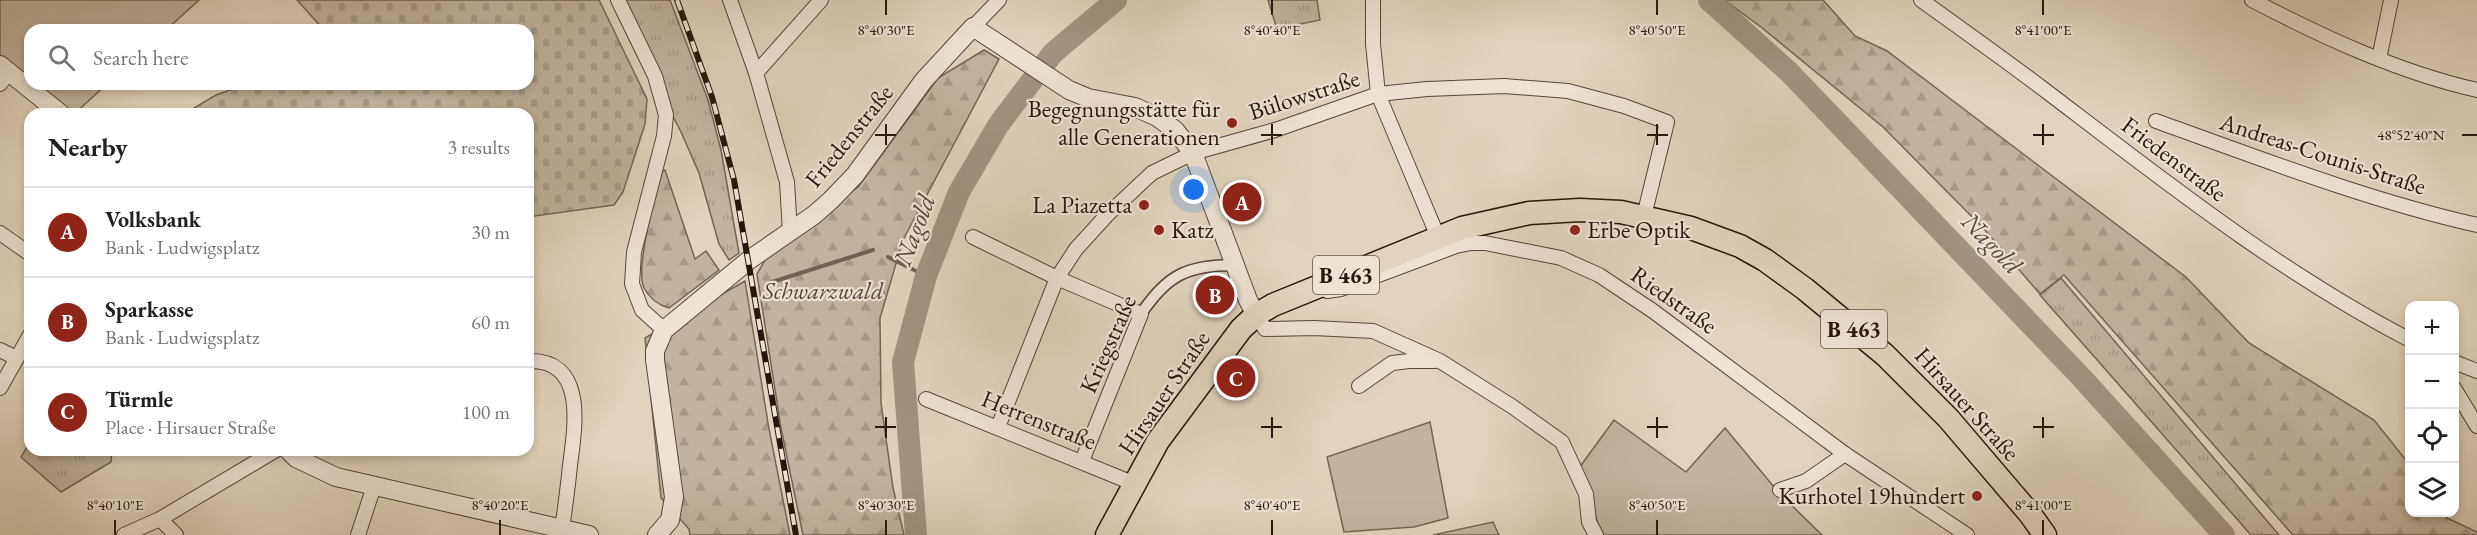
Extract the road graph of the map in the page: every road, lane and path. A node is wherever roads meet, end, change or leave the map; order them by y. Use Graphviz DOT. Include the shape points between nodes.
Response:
graph roads {
  1 [pos="618,0"];
  2 [pos="730,0"];
  3 [pos="821,0"];
  4 [pos="999,0"];
  5 [pos="1373,0"];
  6 [pos="1921,0"];
  7 [pos="2252,0"];
  8 [pos="2391,0"];
  9 [pos="973,27"];
  10 [pos="2379,59"];
  11 [pos="756,73"];
  12 [pos="3,74"];
  13 [pos="24,88"];
  14 [pos="26,90"];
  15 [pos="2477,90"];
  16 [pos="1378,94"];
  17 [pos="52,108"];
  18 [pos="2156,121"];
  19 [pos="1193,153"];
  20 [pos="1644,216"];
  21 [pos="2477,225"];
  22 [pos="0,232"];
  23 [pos="790,232"];
  24 [pos="973,237"];
  25 [pos="1438,237"];
  26 [pos="24,250"];
  27 [pos="1235,265"];
  28 [pos="1057,278"];
  29 [pos="1315,288"];
  30 [pos="1141,314"];
  31 [pos="1256,315"];
  32 [pos="664,330"];
  33 [pos="2405,338"];
  34 [pos="24,345"];
  35 [pos="0,350"];
  36 [pos="16,358"];
  37 [pos="534,360"];
  38 [pos="1440,361"];
  39 [pos="2459,364"];
  40 [pos="2477,371"];
  41 [pos="1359,386"];
  42 [pos="0,388"];
  43 [pos="2459,396"];
  44 [pos="926,399"];
  45 [pos="2477,426"];
  46 [pos="998,427"];
  47 [pos="1845,454"];
  48 [pos="266,456"];
  49 [pos="294,456"];
  50 [pos="1082,461"];
  51 [pos="1135,484"];
  52 [pos="374,486"];
  53 [pos="1780,490"];
  54 [pos="160,519"];
  55 [pos="560,532"];
  56 [pos="664,532"];
  57 [pos="124,535"];
  58 [pos="176,535"];
  59 [pos="358,535"];
  60 [pos="589,535"];
  61 [pos="1107,535"];
  62 [pos="1596,535"];
  63 [pos="1966,535"];
  64 [pos="2045,535"];
  1 -- 32 [label="street" via="656,76 666,115 634,252 632,284 642,310"];
  2 -- 11 [label="street"];
  3 -- 11 [label="street"];
  4 -- 9 [label="street, Friedenstraße"];
  5 -- 16 [label="street"];
  6 -- 33 [label="street, Friedenstraße" via="2213,218 2361,314"];
  7 -- 10 [label="street"];
  8 -- 10 [label="street"];
  9 -- 19 [label="street" via="1069,90 1088,98 1135,107 1157,117"];
  9 -- 23 [label="street, Friedenstraße" via="924,80 855,175"];
  10 -- 15 [label="street"];
  11 -- 23 [label="street" via="787,182"];
  12 -- 13 [label="street"];
  14 -- 17 [label="street"];
  16 -- 19 [label="street, Bülowstraße" via="1275,130"];
  16 -- 20 [label="street, Bülowstraße" via="1504,86 1568,91 1667,122"];
  16 -- 25 [label="street"];
  18 -- 21 [label="street, Andreas-Counis-Straße" via="2309,177"];
  19 -- 27 [label="street"];
  19 -- 28 [label="street, Bülowstraße" via="1152,173 1076,249"];
  20 -- 25 [label="main road, Hirsauer Straße / B 463" via="1580,210 1529,213 1483,222"];
  20 -- 64 [label="main road, Hirsauer Straße / B 463" via="1740,246 1822,303 1917,385"];
  22 -- 26 [label="street"];
  23 -- 32 [label="street, Friedenstraße" via="748,260"];
  24 -- 28 [label="street"];
  25 -- 29 [label="main road, Hirsauer Straße / B 463"];
  27 -- 30 [label="street, Kriegstraße" via="1202,267 1171,278"];
  27 -- 31 [label="street"];
  28 -- 30 [label="street"];
  28 -- 46 [label="street, Bülowstraße"];
  29 -- 31 [label="main road, Hirsauer Straße / B 463"];
  29 -- 47 [label="street, Riedstraße" via="1328,291 1363,281 1471,243 1561,258 1599,275 1653,311"];
  30 -- 50 [label="street, Kriegstraße"];
  31 -- 38 [label="street" via="1265,329 1373,331"];
  31 -- 51 [label="main road, Hirsauer Straße / B 463" via="1241,329 1158,441"];
  32 -- 56 [label="street" via="655,360 674,497"];
  34 -- 36 [label="street"];
  35 -- 36 [label="street"];
  36 -- 42 [label="street"];
  37 -- 55 [label="street" via="559,369 573,393 576,420"];
  38 -- 41 [label="street" via="1392,363"];
  38 -- 62 [label="street" via="1562,442 1586,494 1589,522"];
  39 -- 40 [label="street"];
  43 -- 45 [label="street"];
  44 -- 46 [label="street, Herrenstraße"];
  46 -- 50 [label="street, Herrenstraße"];
  47 -- 53 [label="street" via="1806,481"];
  47 -- 63 [label="street, Riedstraße"];
  48 -- 54 [label="street"];
  49 -- 52 [label="street" via="336,477"];
  50 -- 51 [label="street, Herrenstraße"];
  51 -- 61 [label="main road, Hirsauer Straße / B 463"];
  52 -- 55 [label="street"];
  52 -- 59 [label="street"];
  54 -- 57 [label="street"];
  54 -- 58 [label="street"];
  55 -- 60 [label="street"];
}
